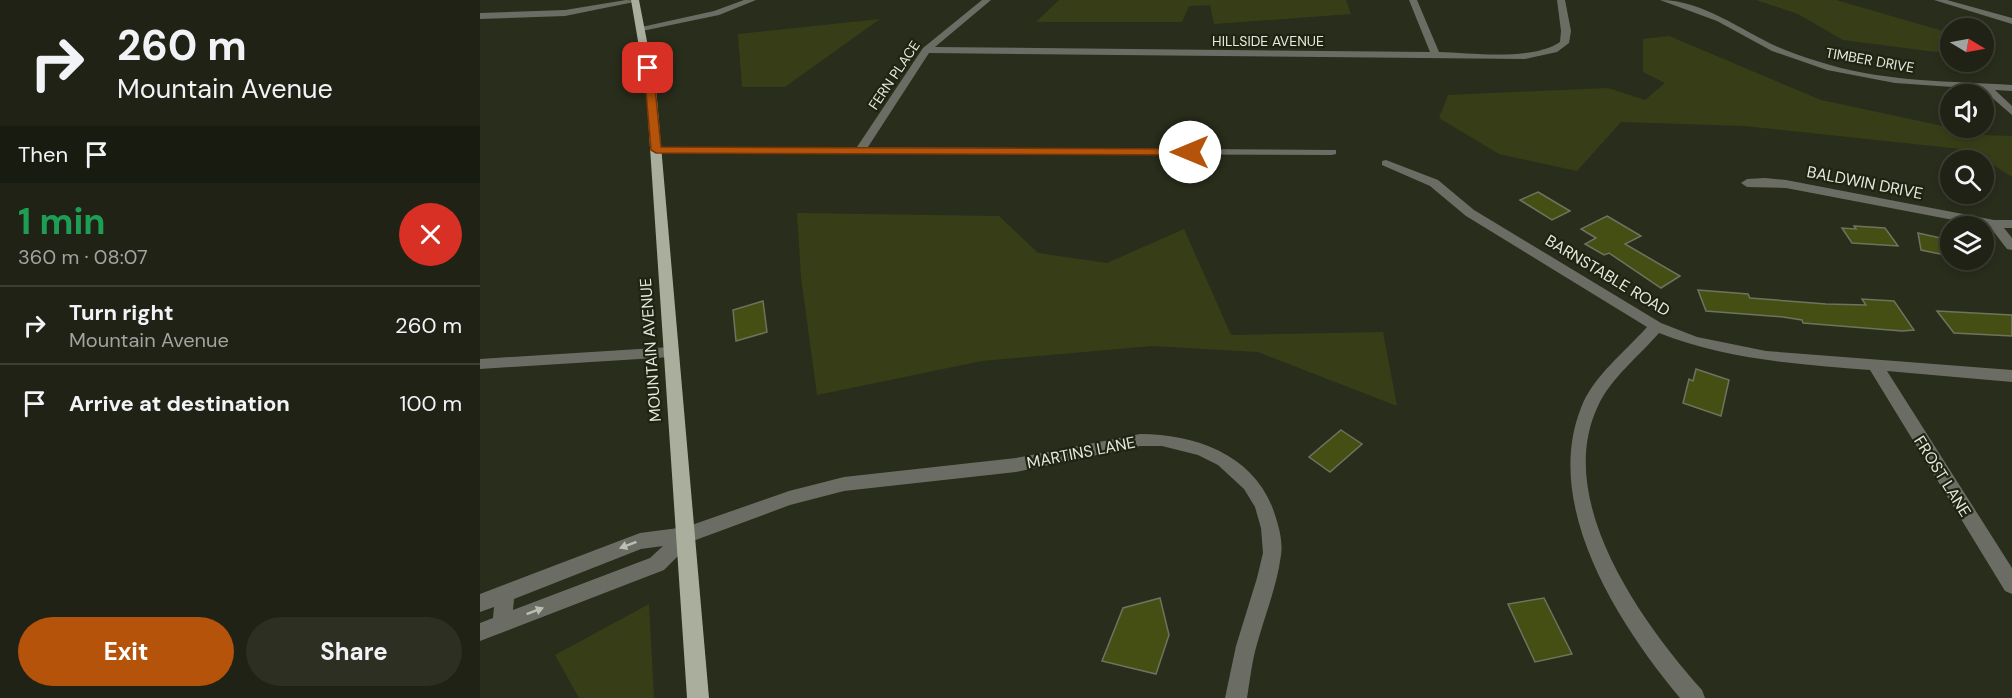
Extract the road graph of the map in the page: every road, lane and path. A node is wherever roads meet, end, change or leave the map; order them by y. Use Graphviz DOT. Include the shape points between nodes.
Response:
graph roads {
  1 [pos="752,0"];
  2 [pos="987,0"];
  3 [pos="1413,0"];
  4 [pos="1561,0"];
  5 [pos="1664,0"];
  6 [pos="1938,0"];
  7 [pos="635,1"];
  8 [pos="480,16"];
  9 [pos="2012,21"];
  10 [pos="642,28"];
  11 [pos="926,50"];
  12 [pos="1436,56"];
  13 [pos="1955,84"];
  14 [pos="1994,87"];
  15 [pos="2012,88"];
  16 [pos="1994,95"];
  17 [pos="2012,112"];
  18 [pos="656,150"];
  19 [pos="860,151"];
  20 [pos="1332,152"];
  21 [pos="1386,163"];
  22 [pos="1747,183"];
  23 [pos="1952,216"];
  24 [pos="1994,224"];
  25 [pos="2012,224"];
  26 [pos="2012,246"];
  27 [pos="1656,326"];
  28 [pos="671,352"];
  29 [pos="480,364"];
  30 [pos="1876,367"];
  31 [pos="2012,376"];
  32 [pos="686,536"];
  33 [pos="2012,585"];
  34 [pos="504,593"];
  35 [pos="480,603"];
  36 [pos="503,623"];
  37 [pos="480,632"];
  38 [pos="698,698"];
  39 [pos="1236,698"];
  40 [pos="1694,698"];
  1 -- 10 [label="street" via="716,13"];
  2 -- 11 [label="street, FERN PLACE"];
  3 -- 12 [label="street"];
  4 -- 12 [label="street, HILLSIDE AVENUE" via="1566,37 1554,50 1525,56"];
  5 -- 13 [label="street, TIMBER DRIVE" via="1720,19 1775,48 1830,68 1895,80"];
  6 -- 9 [label="street"];
  7 -- 8 [label="street" via="565,13"];
  7 -- 10 [label="main road, MOUNTAIN AVENUE"];
  10 -- 18 [label="main road, MOUNTAIN AVENUE"];
  11 -- 12 [label="street, HILLSIDE AVENUE"];
  11 -- 19 [label="street, FERN PLACE"];
  14 -- 15 [label="street, TIMBER DRIVE"];
  16 -- 17 [label="street"];
  18 -- 19 [label="street"];
  18 -- 28 [label="main road, MOUNTAIN AVENUE"];
  19 -- 20 [label="street"];
  21 -- 27 [label="street, BARNSTABLE ROAD" via="1434,183 1470,213"];
  22 -- 23 [label="street, BALDWIN DRIVE" via="1786,184"];
  24 -- 25 [label="street, BALDWIN DRIVE"];
  24 -- 26 [label="street"];
  27 -- 30 [label="street, BARNSTABLE ROAD" via="1733,351"];
  27 -- 40 [label="street" via="1589,408 1580,436 1578,471 1592,539 1611,577 1653,648"];
  28 -- 29 [label="street"];
  28 -- 32 [label="main road, MOUNTAIN AVENUE"];
  30 -- 31 [label="street, BARNSTABLE ROAD"];
  30 -- 33 [label="street, FROST LANE"];
  32 -- 34 [label="street, one-way" via="640,541"];
  36 -- 32 [label="street, one-way" via="657,564"];
  32 -- 38 [label="main road, MOUNTAIN AVENUE"];
  32 -- 39 [label="street, MARTINS LANE" via="789,498 844,484 1016,465 1140,440 1162,440 1202,449 1224,460 1250,484 1263,505 1270,528 1272,553 1267,578 1246,646"];
  34 -- 35 [label="street"];
  34 -- 36 [label="street"];
  36 -- 37 [label="street"];
}
